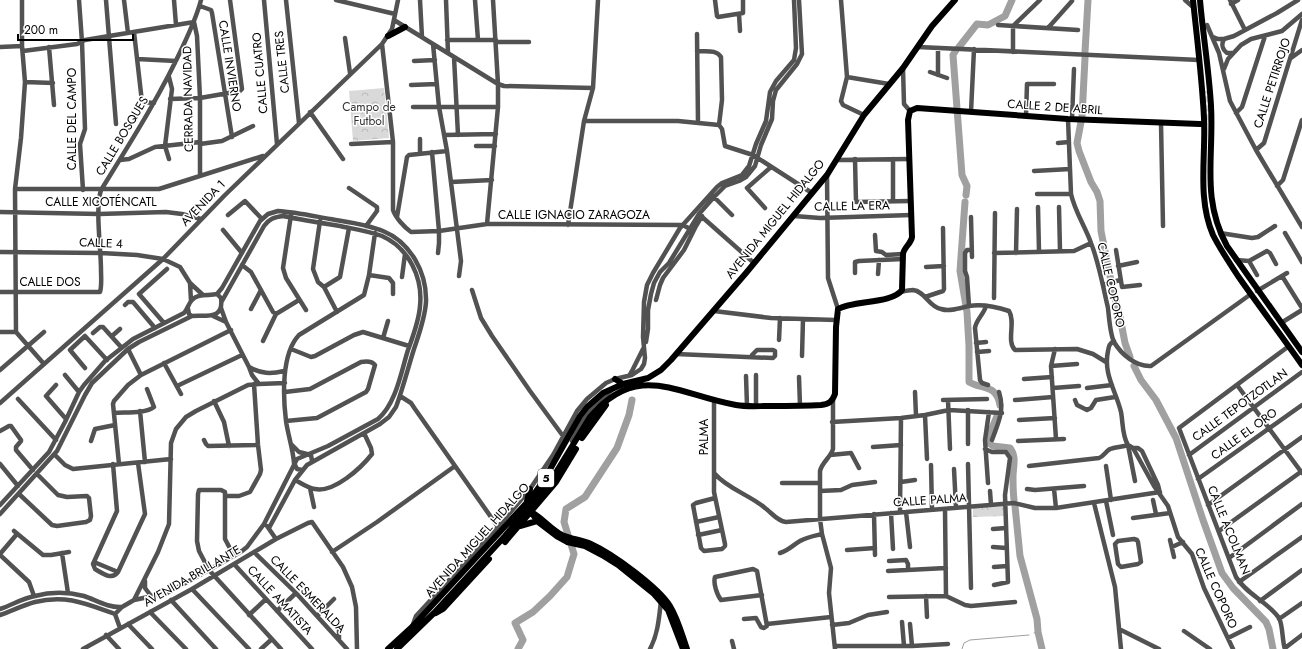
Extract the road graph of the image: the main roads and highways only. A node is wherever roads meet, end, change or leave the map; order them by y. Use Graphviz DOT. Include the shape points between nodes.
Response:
graph roads {
  1 [pos="955,0"];
  2 [pos="1192,0"];
  3 [pos="1200,0"];
  4 [pos="405,26"];
  5 [pos="388,36"];
  6 [pos="1206,52"];
  7 [pos="1206,91"];
  8 [pos="1161,123"];
  9 [pos="1200,124"];
  10 [pos="1202,174"];
  11 [pos="1257,291"];
  12 [pos="1251,294"];
  13 [pos="1292,344"];
  14 [pos="1302,352"];
  15 [pos="1302,364"];
  16 [pos="655,374"];
  17 [pos="632,375"];
  18 [pos="613,380"];
  19 [pos="624,383"];
  20 [pos="659,387"];
  21 [pos="613,397"];
  22 [pos="587,399"];
  23 [pos="586,408"];
  24 [pos="542,473"];
  25 [pos="556,482"];
  26 [pos="530,489"];
  27 [pos="512,511"];
  28 [pos="531,512"];
  29 [pos="537,521"];
  30 [pos="519,526"];
  31 [pos="503,531"];
  32 [pos="571,540"];
  33 [pos="661,598"];
  34 [pos="390,649"];
  35 [pos="683,649"];
  36 [pos="687,649"];
  1 -- 16 [label="main road, AVENIDA MIGUEL HIDALGO" via="864,115 827,175 714,311"];
  2 -- 10 [label="main road" via="1204,117"];
  3 -- 6 [label="main road"];
  4 -- 5 [label="main road"];
  6 -- 7 [label="main road"];
  6 -- 11 [label="main road" via="1212,122 1209,174 1214,215 1220,233"];
  8 -- 9 [label="main road, CALLE 2 DE ABRIL"];
  8 -- 10 [label="main road" via="1201,128"];
  8 -- 20 [label="main road, CALLE 2 DE ABRIL" via="917,108 910,110 908,120 912,240 902,256 901,292 894,296 838,309 833,400 821,405 747,406"];
  10 -- 12 [label="main road" via="1212,234"];
  11 -- 12 [label="main road"];
  11 -- 13 [label="main road"];
  12 -- 13 [label="main road"];
  13 -- 14 [label="main road"];
  13 -- 15 [label="main road"];
  16 -- 19 [label="main road, AVENIDA MIGUEL HIDALGO / 5"];
  16 -- 20 [label="main road" via="654,382"];
  17 -- 19 [label="main road"];
  18 -- 19 [label="main road"];
  19 -- 23 [label="main road, AVENIDA MIGUEL HIDALGO / 5" via="603,393"];
  20 -- 21 [label="main road" via="637,386"];
  21 -- 25 [label="main road" via="591,424"];
  21 -- 31 [label="main road, AVENIDA MIGUEL HIDALGO / 5" via="598,408 552,479"];
  22 -- 23 [label="main road"];
  23 -- 31 [label="main road, AVENIDA MIGUEL HIDALGO / 5" via="578,413 544,480"];
  24 -- 25 [label="main road" via="545,483"];
  25 -- 28 [label="main road"];
  26 -- 28 [label="main road" via="528,502"];
  27 -- 28 [label="main road" via="524,509"];
  28 -- 29 [label="main road"];
  28 -- 30 [label="main road"];
  28 -- 32 [label="main road"];
  29 -- 30 [label="main road"];
  29 -- 32 [label="main road" via="558,537"];
  30 -- 31 [label="main road"];
  31 -- 34 [label="main road, AVENIDA MIGUEL HIDALGO / 5"];
  31 -- 34 [label="main road, AVENIDA MIGUEL HIDALGO / 5" via="443,609 434,613"];
  32 -- 33 [label="main road" via="591,544 616,559"];
  33 -- 35 [label="main road" via="672,618"];
  33 -- 36 [label="main road" via="670,606"];
}
